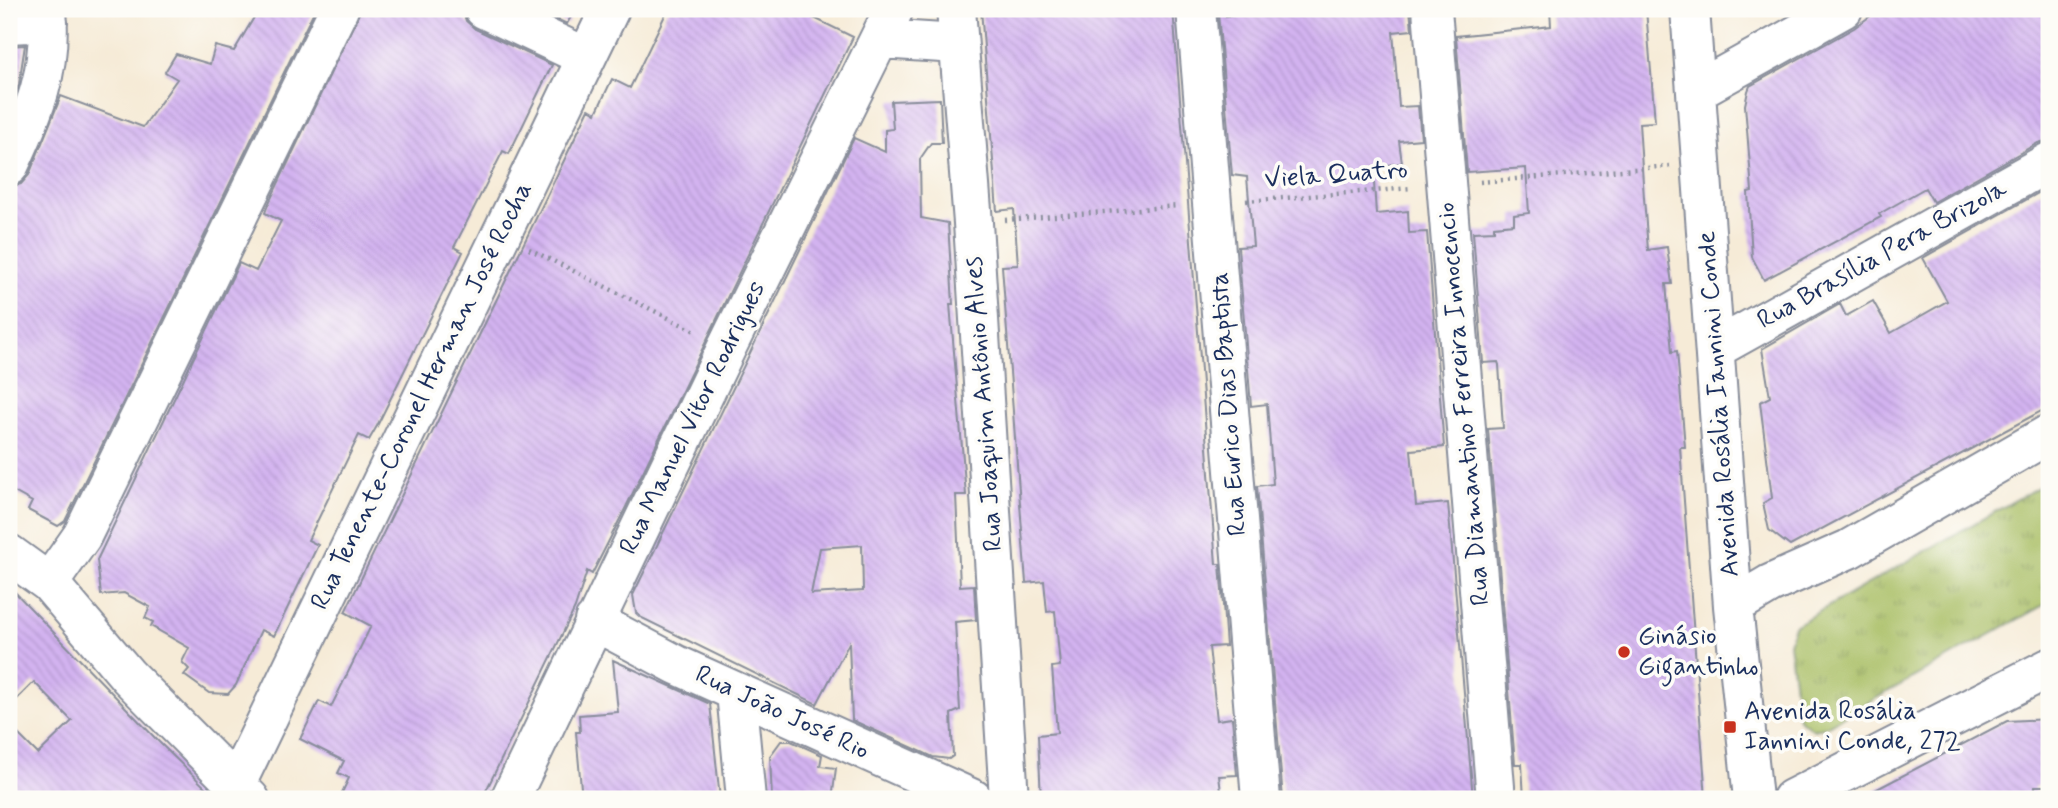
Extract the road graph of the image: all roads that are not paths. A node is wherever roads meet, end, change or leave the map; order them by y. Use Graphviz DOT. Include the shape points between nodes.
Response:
graph roads {
  1 [pos="339,9"];
  2 [pos="484,9"];
  3 [pos="610,9"];
  4 [pos="1196,9"];
  5 [pos="1432,9"];
  6 [pos="1690,9"];
  7 [pos="1843,9"];
  8 [pos="48,15"];
  9 [pos="9,24"];
  10 [pos="887,24"];
  11 [pos="957,27"];
  12 [pos="586,57"];
  13 [pos="1696,91"];
  14 [pos="2049,162"];
  15 [pos="9,166"];
  16 [pos="1715,349"];
  17 [pos="2049,434"];
  18 [pos="9,554"];
  19 [pos="49,583"];
  20 [pos="1734,606"];
  21 [pos="594,621"];
  22 [pos="2042,676"];
  23 [pos="736,692"];
  24 [pos="243,792"];
  25 [pos="510,799"];
  26 [pos="746,799"];
  27 [pos="973,799"];
  28 [pos="1009,799"];
  29 [pos="1261,799"];
  30 [pos="1496,799"];
  31 [pos="1753,799"];
  32 [pos="1792,799"];
  1 -- 19 [label="street" via="82,536"];
  2 -- 12 [label="street"];
  3 -- 12 [label="street, Rua Tenente-Coronel Herman José Rocha"];
  4 -- 29 [label="street, Rua Eurico Dias Baptista"];
  5 -- 30 [label="street, Rua Diamantino Ferreira Innocencio"];
  6 -- 13 [label="street, Avenida Rosália Iannini Conde"];
  7 -- 13 [label="street"];
  8 -- 9 [label="street"];
  8 -- 15 [label="street" via="45,80"];
  10 -- 11 [label="street, Rua Manuel Vitor Rodrigues"];
  10 -- 21 [label="street, Rua Manuel Vitor Rodrigues"];
  11 -- 28 [label="street, Rua Joaquim Antônio Alves"];
  12 -- 24 [label="street, Rua Tenente-Coronel Herman José Rocha"];
  13 -- 16 [label="street, Avenida Rosália Iannini Conde"];
  14 -- 16 [label="street, Rua Brasília Pera Brizola"];
  16 -- 20 [label="street, Avenida Rosália Iannini Conde"];
  17 -- 20 [label="street" via="1849,549 1770,584"];
  18 -- 19 [label="street"];
  19 -- 24 [label="street" via="128,676"];
  20 -- 31 [label="street, Avenida Rosália Iannini Conde"];
  21 -- 23 [label="street, Rua João José Rio"];
  21 -- 25 [label="street, Rua Manuel Vitor Rodrigues"];
  22 -- 32 [label="street"];
  23 -- 26 [label="street"];
  23 -- 27 [label="street, Rua João José Rio"];
}
